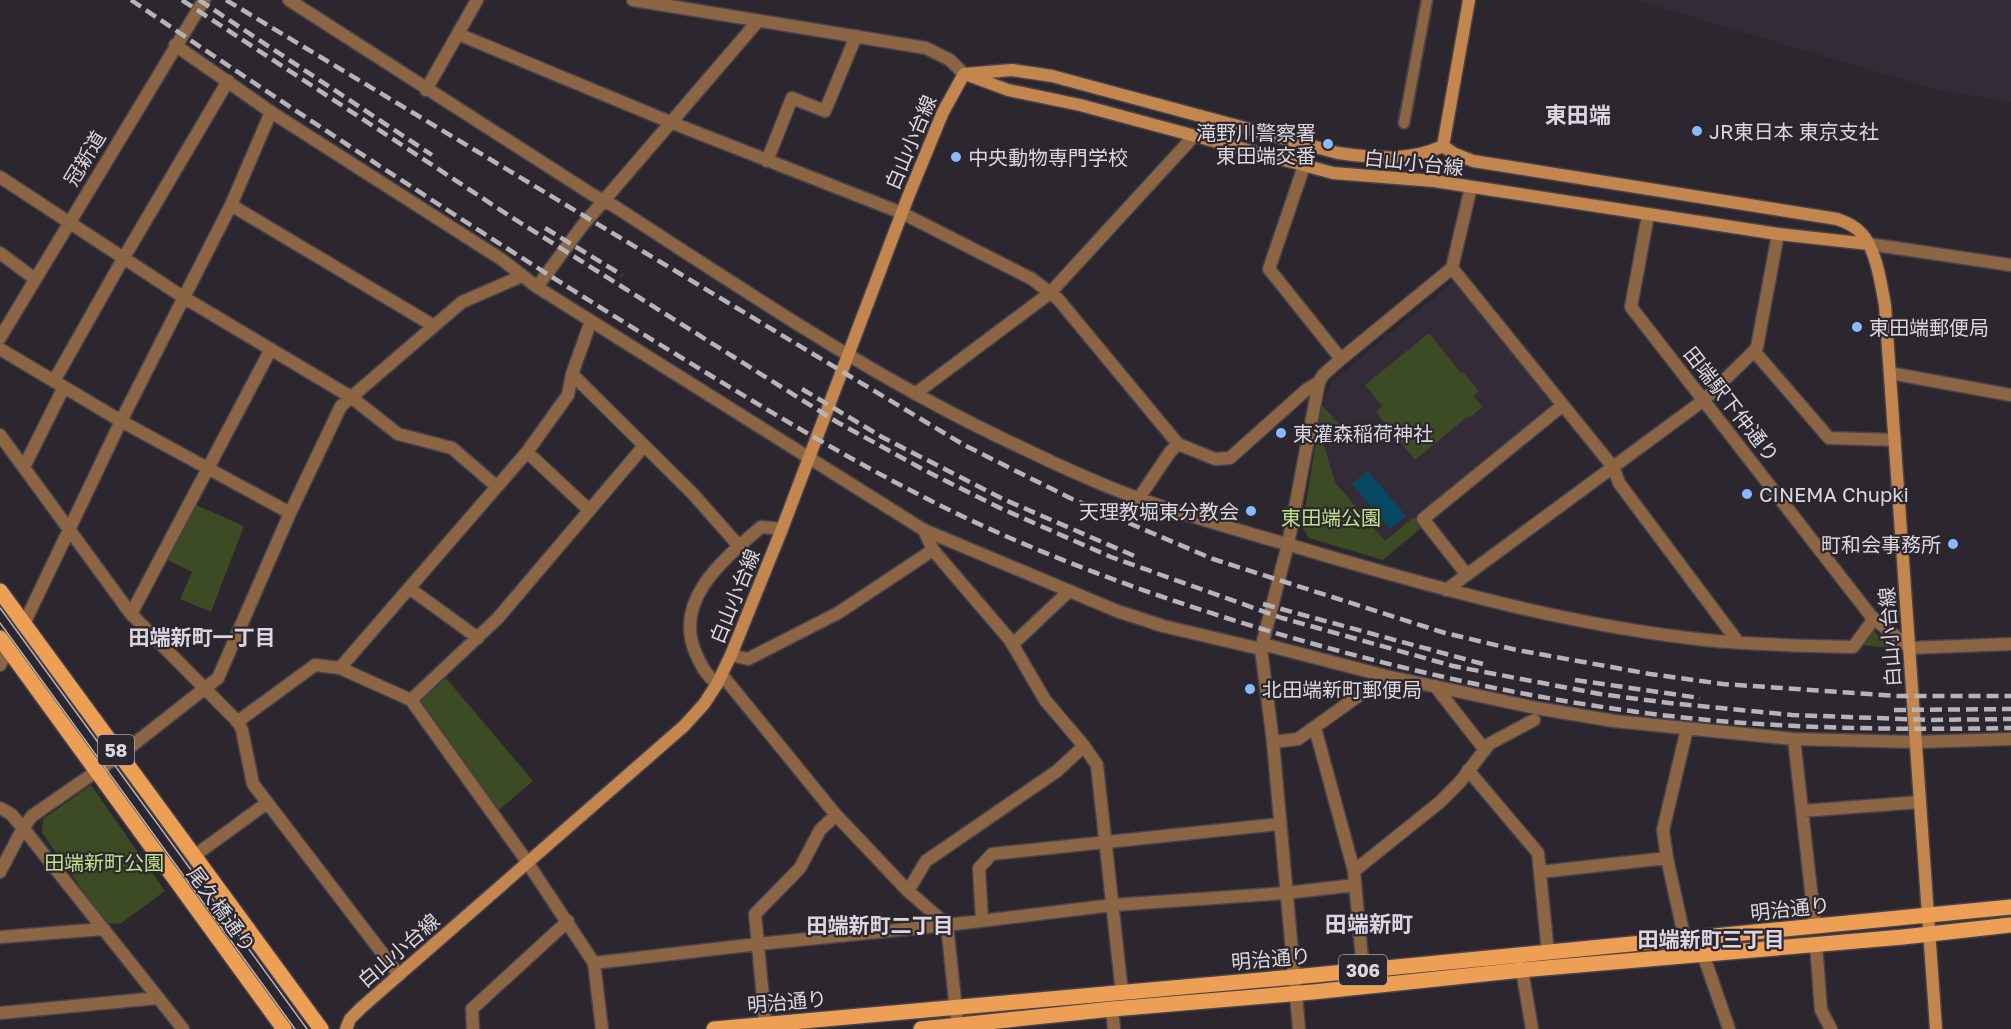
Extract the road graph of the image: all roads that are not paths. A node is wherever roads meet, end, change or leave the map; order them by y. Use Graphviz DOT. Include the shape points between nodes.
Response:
graph roads {
  1 [pos="204,0"];
  2 [pos="289,0"];
  3 [pos="477,0"];
  4 [pos="633,0"];
  5 [pos="1427,0"];
  6 [pos="1469,0"];
  7 [pos="758,21"];
  8 [pos="458,34"];
  9 [pos="856,36"];
  10 [pos="175,45"];
  11 [pos="964,74"];
  12 [pos="228,81"];
  13 [pos="426,90"];
  14 [pos="271,112"];
  15 [pos="670,122"];
  16 [pos="1404,123"];
  17 [pos="1194,136"];
  18 [pos="1443,146"];
  19 [pos="767,161"];
  20 [pos="1304,166"];
  21 [pos="0,177"];
  22 [pos="1471,187"];
  23 [pos="603,200"];
  24 [pos="231,205"];
  25 [pos="902,213"];
  26 [pos="1648,215"];
  27 [pos="68,223"];
  28 [pos="1778,234"];
  29 [pos="1869,244"];
  30 [pos="0,253"];
  31 [pos="123,259"];
  32 [pos="2011,265"];
  33 [pos="1452,268"];
  34 [pos="522,276"];
  35 [pos="35,279"];
  36 [pos="537,287"];
  37 [pos="1050,293"];
  38 [pos="183,297"];
  39 [pos="591,321"];
  40 [pos="434,326"];
  41 [pos="0,338"];
  42 [pos="0,349"];
  43 [pos="272,349"];
  44 [pos="1754,351"];
  45 [pos="848,355"];
  46 [pos="1341,359"];
  47 [pos="572,374"];
  48 [pos="1890,374"];
  49 [pos="1319,382"];
  50 [pos="59,384"];
  51 [pos="915,393"];
  52 [pos="2011,395"];
  53 [pos="351,397"];
  54 [pos="1704,400"];
  55 [pos="1563,405"];
  56 [pos="121,421"];
  57 [pos="0,435"];
  58 [pos="1895,440"];
  59 [pos="1178,444"];
  60 [pos="644,446"];
  61 [pos="527,452"];
  62 [pos="808,458"];
  63 [pos="24,468"];
  64 [pos="208,468"];
  65 [pos="1613,468"];
  66 [pos="496,486"];
  67 [pos="1139,498"];
  68 [pos="589,510"];
  69 [pos="290,513"];
  70 [pos="782,529"];
  71 [pos="69,530"];
  72 [pos="924,530"];
  73 [pos="1287,544"];
  74 [pos="739,546"];
  75 [pos="933,550"];
  76 [pos="1467,575"];
  77 [pos="410,588"];
  78 [pos="1446,590"];
  79 [pos="0,591"];
  80 [pos="1068,592"];
  81 [pos="131,614"];
  82 [pos="1874,619"];
  83 [pos="24,624"];
  84 [pos="478,638"];
  85 [pos="1738,642"];
  86 [pos="4,644"];
  87 [pos="1013,644"];
  88 [pos="2011,644"];
  89 [pos="1262,647"];
  90 [pos="1910,648"];
  91 [pos="731,655"];
  92 [pos="0,665"];
  93 [pos="340,668"];
  94 [pos="1386,676"];
  95 [pos="719,680"];
  96 [pos="1435,686"];
  97 [pos="206,690"];
  98 [pos="411,700"];
  99 [pos="1533,720"];
  100 [pos="237,722"];
  101 [pos="1315,728"];
  102 [pos="1687,729"];
  103 [pos="1794,738"];
  104 [pos="2011,739"];
  105 [pos="1273,742"];
  106 [pos="1917,742"];
  107 [pos="1084,746"];
  108 [pos="1485,750"];
  109 [pos="120,755"];
  110 [pos="1468,770"];
  111 [pos="96,772"];
  112 [pos="1920,802"];
  113 [pos="267,803"];
  114 [pos="0,808"];
  115 [pos="1802,811"];
  116 [pos="836,815"];
  117 [pos="1280,824"];
  118 [pos="23,828"];
  119 [pos="1106,841"];
  120 [pos="194,856"];
  121 [pos="1667,858"];
  122 [pos="528,862"];
  123 [pos="1353,871"];
  124 [pos="0,872"];
  125 [pos="1540,872"];
  126 [pos="1355,885"];
  127 [pos="908,891"];
  128 [pos="1286,893"];
  129 [pos="1113,905"];
  130 [pos="2011,907"];
  131 [pos="1928,915"];
  132 [pos="982,920"];
  133 [pos="568,921"];
  134 [pos="947,925"];
  135 [pos="2011,925"];
  136 [pos="1815,926"];
  137 [pos="104,929"];
  138 [pos="1930,934"];
  139 [pos="0,937"];
  140 [pos="1685,940"];
  141 [pos="758,944"];
  142 [pos="1816,945"];
  143 [pos="1548,952"];
  144 [pos="1703,954"];
  145 [pos="594,963"];
  146 [pos="1363,970"];
  147 [pos="1522,970"];
  148 [pos="399,975"];
  149 [pos="1294,977"];
  150 [pos="1122,993"];
  151 [pos="1296,994"];
  152 [pos="158,998"];
  153 [pos="956,1008"];
  154 [pos="1112,1009"];
  155 [pos="0,1013"];
  156 [pos="766,1026"];
  157 [pos="281,1027"];
  158 [pos="958,1027"];
  159 [pos="183,1029"];
  160 [pos="321,1029"];
  161 [pos="346,1029"];
  162 [pos="473,1029"];
  163 [pos="602,1029"];
  164 [pos="714,1029"];
  165 [pos="921,1029"];
  166 [pos="1113,1029"];
  167 [pos="1299,1029"];
  168 [pos="1532,1029"];
  169 [pos="1729,1029"];
  170 [pos="1831,1029"];
  171 [pos="1936,1029"];
  1 -- 10 [label="street, 冠新道"];
  2 -- 13 [label="street"];
  3 -- 8 [label="street"];
  4 -- 7 [label="street"];
  5 -- 16 [label="street"];
  6 -- 18 [label="main road, 白山小台線"];
  7 -- 9 [label="street"];
  7 -- 15 [label="street"];
  8 -- 13 [label="street"];
  8 -- 15 [label="street"];
  9 -- 11 [label="street" via="926,48 950,60"];
  9 -- 19 [label="street" via="825,111 792,98"];
  10 -- 12 [label="street"];
  10 -- 27 [label="street, 冠新道"];
  11 -- 17 [label="main road, 白山小台線" via="1008,90"];
  11 -- 18 [label="main road, 白山小台線" via="1012,70 1089,85 1338,153 1417,156"];
  11 -- 25 [label="main road, 白山小台線" via="943,112"];
  12 -- 14 [label="street"];
  12 -- 31 [label="street"];
  13 -- 23 [label="street"];
  14 -- 24 [label="street"];
  14 -- 34 [label="street"];
  15 -- 19 [label="street"];
  15 -- 23 [label="street"];
  17 -- 20 [label="main road, 白山小台線"];
  17 -- 37 [label="street"];
  18 -- 29 [label="main road, 白山小台線" via="1473,160 1837,219 1862,233"];
  19 -- 25 [label="street"];
  20 -- 22 [label="main road, 白山小台線" via="1347,175"];
  20 -- 46 [label="street" via="1269,269"];
  21 -- 27 [label="street"];
  22 -- 26 [label="main road, 白山小台線"];
  22 -- 33 [label="street"];
  23 -- 36 [label="street"];
  23 -- 45 [label="street"];
  24 -- 38 [label="street"];
  24 -- 40 [label="street"];
  25 -- 37 [label="street" via="1032,279"];
  25 -- 45 [label="main road, 白山小台線"];
  26 -- 28 [label="main road, 白山小台線"];
  26 -- 54 [label="street, 田端駅下仲通り" via="1631,307"];
  27 -- 31 [label="street"];
  27 -- 35 [label="street, 冠新道"];
  28 -- 29 [label="main road, 白山小台線"];
  28 -- 44 [label="street"];
  29 -- 32 [label="street"];
  29 -- 48 [label="main road, 白山小台線" via="1882,288"];
  30 -- 35 [label="street"];
  31 -- 38 [label="street"];
  31 -- 50 [label="street"];
  33 -- 46 [label="street"];
  33 -- 55 [label="street"];
  34 -- 36 [label="street"];
  34 -- 40 [label="street" via="462,302"];
  35 -- 41 [label="street, 冠新道"];
  36 -- 39 [label="street"];
  37 -- 51 [label="street"];
  37 -- 59 [label="street"];
  38 -- 43 [label="street"];
  38 -- 56 [label="street"];
  39 -- 47 [label="street"];
  39 -- 62 [label="street"];
  40 -- 53 [label="street"];
  42 -- 50 [label="street"];
  43 -- 53 [label="street"];
  43 -- 64 [label="street"];
  44 -- 54 [label="street"];
  44 -- 58 [label="street" via="1829,438"];
  45 -- 51 [label="street"];
  45 -- 62 [label="main road, 白山小台線"];
  46 -- 49 [label="street"];
  47 -- 60 [label="street"];
  47 -- 61 [label="street" via="568,395"];
  48 -- 52 [label="street"];
  48 -- 58 [label="main road, 白山小台線"];
  49 -- 59 [label="street" via="1230,458 1215,459"];
  49 -- 73 [label="street"];
  50 -- 56 [label="street"];
  50 -- 63 [label="street"];
  51 -- 67 [label="street" via="993,434"];
  53 -- 66 [label="street" via="398,435 452,448"];
  53 -- 69 [label="street" via="341,406"];
  54 -- 65 [label="street"];
  54 -- 82 [label="street, 田端駅下仲通り"];
  55 -- 65 [label="street"];
  55 -- 76 [label="street" via="1423,519"];
  56 -- 64 [label="street"];
  56 -- 71 [label="street"];
  57 -- 63 [label="street"];
  58 -- 90 [label="main road, 白山小台線"];
  59 -- 67 [label="street"];
  60 -- 68 [label="street"];
  60 -- 74 [label="street"];
  61 -- 66 [label="street"];
  61 -- 68 [label="street"];
  62 -- 70 [label="main road, 白山小台線"];
  62 -- 72 [label="street"];
  63 -- 71 [label="street"];
  64 -- 69 [label="street"];
  64 -- 81 [label="street"];
  65 -- 76 [label="street"];
  65 -- 85 [label="street" via="1619,483"];
  66 -- 77 [label="street"];
  67 -- 73 [label="street"];
  68 -- 84 [label="street"];
  69 -- 97 [label="street" via="218,678"];
  70 -- 74 [label="street" via="761,527"];
  70 -- 91 [label="main road, 白山小台線"];
  71 -- 81 [label="street"];
  71 -- 83 [label="street"];
  72 -- 75 [label="street"];
  72 -- 80 [label="street"];
  73 -- 78 [label="street"];
  73 -- 89 [label="street"];
  74 -- 95 [label="street" via="702,588 693,604 689,624 704,673"];
  75 -- 87 [label="street"];
  75 -- 91 [label="street" via="838,613 748,659"];
  76 -- 78 [label="street"];
  77 -- 84 [label="street"];
  77 -- 93 [label="street"];
  78 -- 85 [label="street" via="1577,620"];
  79 -- 83 [label="main road, 尾久橋通り / 58"];
  80 -- 87 [label="street"];
  80 -- 89 [label="street" via="1163,626"];
  81 -- 97 [label="street"];
  82 -- 85 [label="street" via="1853,647"];
  82 -- 90 [label="street, 田端駅下仲通り"];
  83 -- 109 [label="main road, 尾久橋通り / 58"];
  84 -- 98 [label="street"];
  86 -- 92 [label="street"];
  86 -- 111 [label="main road, 尾久橋通り / 58"];
  87 -- 107 [label="street" via="1045,700"];
  88 -- 90 [label="street"];
  89 -- 94 [label="street"];
  89 -- 105 [label="street"];
  90 -- 106 [label="main road, 白山小台線"];
  91 -- 95 [label="main road, 白山小台線"];
  93 -- 98 [label="street"];
  93 -- 100 [label="street" via="315,665"];
  94 -- 96 [label="street"];
  94 -- 101 [label="street"];
  95 -- 116 [label="street"];
  95 -- 122 [label="main road, 白山小台線" via="684,726"];
  96 -- 102 [label="street" via="1536,708"];
  96 -- 108 [label="street"];
  97 -- 100 [label="street"];
  97 -- 109 [label="street"];
  98 -- 122 [label="street"];
  99 -- 108 [label="street"];
  100 -- 113 [label="street" via="254,784"];
  101 -- 105 [label="street" via="1298,739"];
  101 -- 123 [label="street"];
  102 -- 103 [label="street"];
  102 -- 121 [label="street" via="1663,830"];
  103 -- 106 [label="street"];
  103 -- 115 [label="street"];
  104 -- 106 [label="street"];
  105 -- 117 [label="street"];
  106 -- 112 [label="main road, 白山小台線"];
  107 -- 119 [label="street" via="1099,772"];
  107 -- 127 [label="street" via="1057,771 926,861"];
  108 -- 110 [label="street"];
  109 -- 111 [label="street"];
  109 -- 120 [label="main road, 尾久橋通り / 58"];
  110 -- 123 [label="street" via="1440,802"];
  110 -- 125 [label="street" via="1538,853"];
  111 -- 118 [label="street" via="32,816"];
  111 -- 157 [label="main road, 尾久橋通り / 58"];
  112 -- 115 [label="street"];
  112 -- 131 [label="main road, 白山小台線"];
  113 -- 120 [label="street"];
  113 -- 148 [label="street"];
  114 -- 118 [label="street"];
  115 -- 136 [label="street"];
  116 -- 127 [label="street"];
  116 -- 141 [label="street" via="820,830 800,868 755,914"];
  117 -- 119 [label="street"];
  117 -- 128 [label="street"];
  118 -- 124 [label="street"];
  118 -- 137 [label="street"];
  119 -- 129 [label="street"];
  119 -- 132 [label="street" via="992,854 979,868"];
  120 -- 160 [label="main road, 尾久橋通り / 58"];
  121 -- 125 [label="street"];
  121 -- 140 [label="street"];
  122 -- 133 [label="street"];
  122 -- 148 [label="main road, 白山小台線"];
  123 -- 126 [label="street"];
  125 -- 143 [label="street"];
  126 -- 128 [label="street"];
  126 -- 146 [label="street"];
  127 -- 134 [label="street"];
  128 -- 129 [label="street"];
  128 -- 149 [label="street"];
  129 -- 132 [label="street"];
  129 -- 150 [label="street"];
  130 -- 131 [label="main road, 明治通り / 306"];
  131 -- 136 [label="main road, 明治通り / 306"];
  131 -- 138 [label="main road, 白山小台線"];
  132 -- 134 [label="street"];
  133 -- 145 [label="street"];
  133 -- 162 [label="street" via="472,1009"];
  134 -- 141 [label="street"];
  134 -- 153 [label="street"];
  135 -- 138 [label="main road, 明治通り / 306"];
  136 -- 140 [label="main road, 明治通り / 306"];
  137 -- 139 [label="street"];
  137 -- 152 [label="street"];
  138 -- 142 [label="main road, 明治通り / 306"];
  138 -- 171 [label="main road, 白山小台線"];
  140 -- 143 [label="main road, 明治通り / 306"];
  141 -- 145 [label="street"];
  141 -- 156 [label="street"];
  142 -- 144 [label="main road, 明治通り / 306"];
  142 -- 170 [label="street" via="1821,1010"];
  143 -- 146 [label="main road, 明治通り / 306"];
  144 -- 147 [label="main road, 明治通り / 306"];
  144 -- 169 [label="street"];
  145 -- 163 [label="street"];
  146 -- 149 [label="main road, 明治通り / 306"];
  147 -- 151 [label="main road, 明治通り / 306"];
  147 -- 168 [label="street"];
  148 -- 161 [label="main road, 白山小台線" via="350,1019"];
  149 -- 150 [label="main road, 明治通り / 306"];
  149 -- 151 [label="street"];
  150 -- 153 [label="main road, 明治通り / 306"];
  151 -- 154 [label="main road, 明治通り / 306"];
  151 -- 167 [label="street"];
  152 -- 155 [label="street"];
  152 -- 159 [label="street"];
  153 -- 156 [label="main road, 明治通り / 306"];
  153 -- 158 [label="street"];
  154 -- 158 [label="main road, 明治通り / 306"];
  154 -- 166 [label="street"];
  156 -- 164 [label="main road, 明治通り / 306"];
  158 -- 165 [label="main road, 明治通り / 306"];
}
